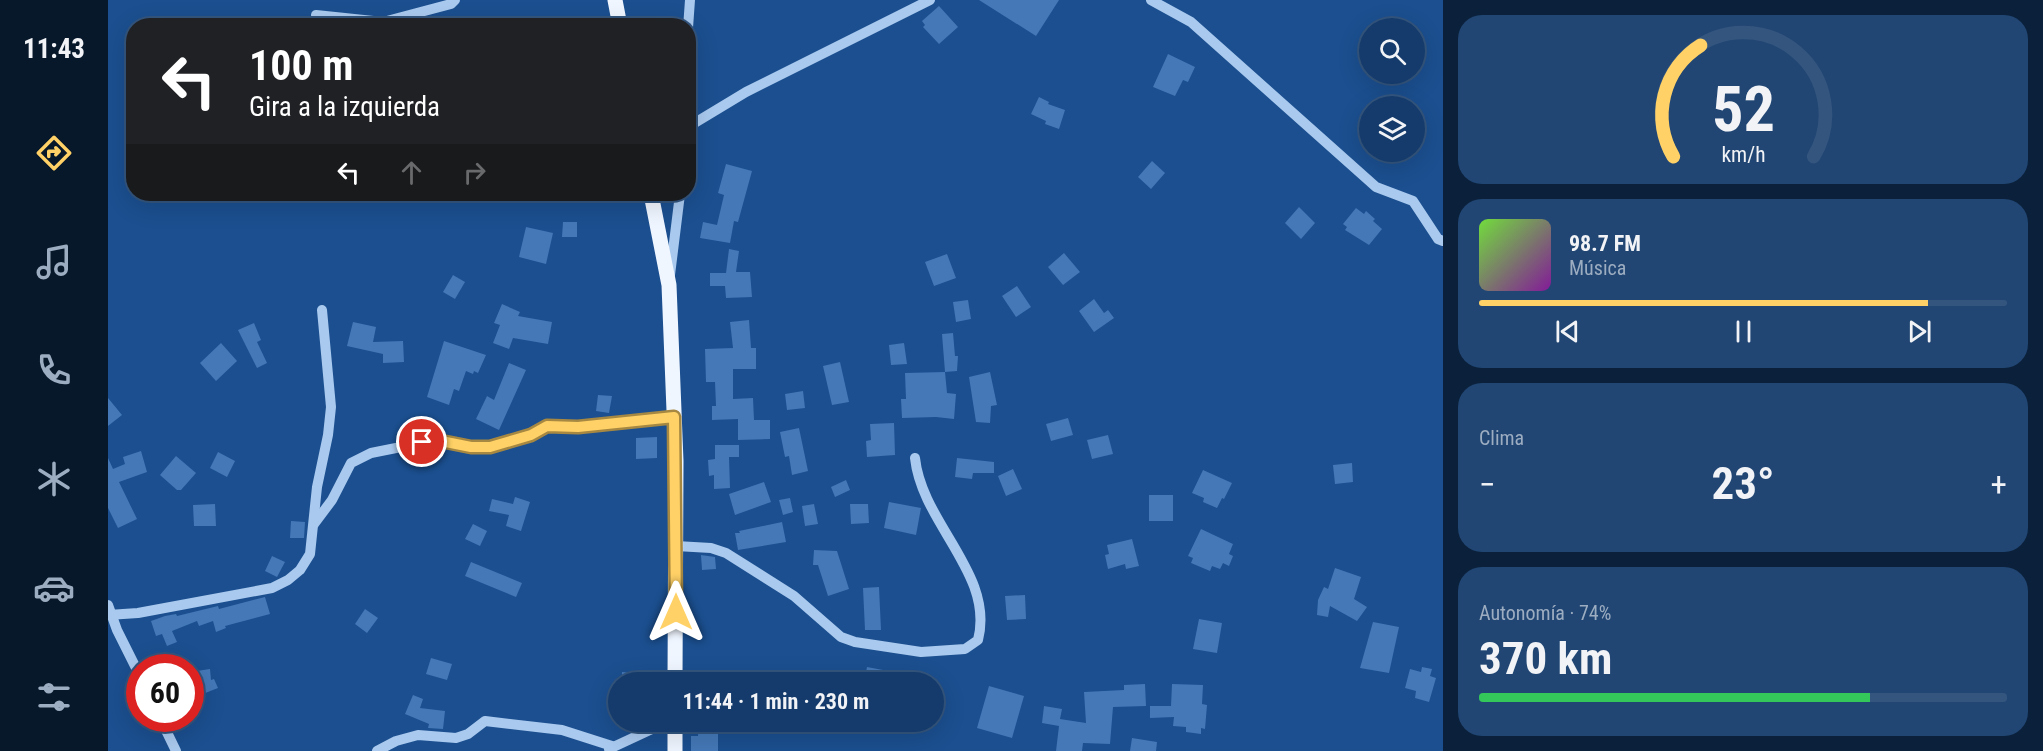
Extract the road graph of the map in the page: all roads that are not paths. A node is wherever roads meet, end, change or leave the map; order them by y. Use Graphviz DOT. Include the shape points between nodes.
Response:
graph roads {
  1 [pos="455,0"];
  2 [pos="615,0"];
  3 [pos="690,0"];
  4 [pos="930,0"];
  5 [pos="1151,0"];
  6 [pos="316,15"];
  7 [pos="345,18"];
  8 [pos="398,18"];
  9 [pos="618,18"];
  10 [pos="689,18"];
  11 [pos="696,122"];
  12 [pos="652,201"];
  13 [pos="679,201"];
  14 [pos="1443,241"];
  15 [pos="669,285"];
  16 [pos="322,310"];
  17 [pos="674,417"];
  18 [pos="915,458"];
  19 [pos="312,526"];
  20 [pos="676,546"];
  21 [pos="109,611"];
  22 [pos="130,654"];
  23 [pos="675,672"];
  24 [pos="167,732"];
  25 [pos="646,732"];
  26 [pos="675,732"];
  27 [pos="609,749"];
  28 [pos="176,751"];
  29 [pos="377,751"];
  30 [pos="675,751"];
  1 -- 8 [label="street"];
  2 -- 9 [label="main road"];
  3 -- 10 [label="street"];
  4 -- 11 [label="street" via="746,92"];
  5 -- 14 [label="street" via="1191,22 1376,187 1413,201"];
  6 -- 7 [label="street"];
  12 -- 15 [label="main road"];
  13 -- 15 [label="street"];
  15 -- 17 [label="main road"];
  16 -- 19 [label="street" via="332,407"];
  17 -- 19 [label="street" via="578,427 547,426 490,447 436,440 371,453 351,463 332,500"];
  17 -- 20 [label="main road"];
  18 -- 20 [label="street" via="924,495 976,588 981,626 978,640 965,649 921,652 841,637 794,596 726,552"];
  19 -- 21 [label="street" via="310,554 300,570 272,588 138,613"];
  20 -- 23 [label="main road"];
  21 -- 22 [label="street"];
  24 -- 28 [label="street"];
  25 -- 27 [label="street"];
  26 -- 30 [label="main road"];
  27 -- 29 [label="street" via="562,730 485,722 456,738 418,735"];
}
